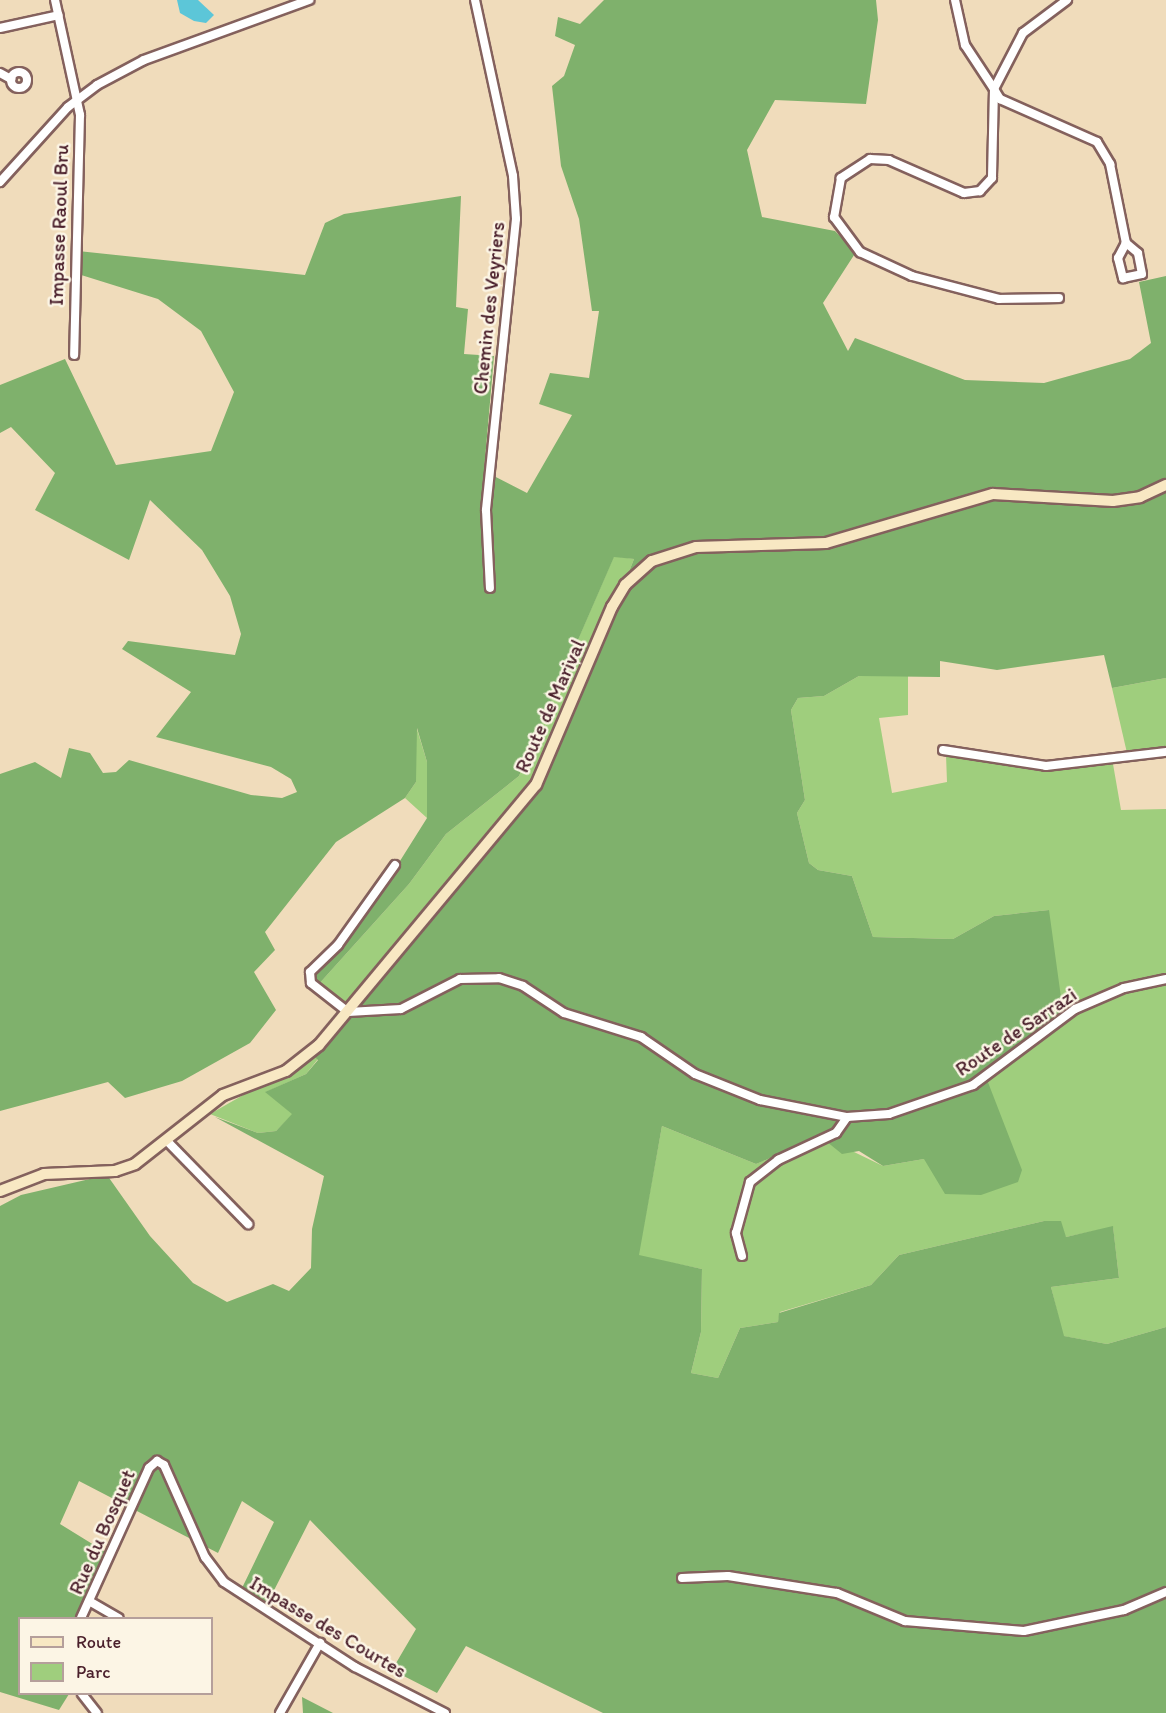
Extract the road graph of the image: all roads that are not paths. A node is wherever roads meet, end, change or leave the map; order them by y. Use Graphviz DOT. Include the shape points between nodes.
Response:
graph roads {
  1 [pos="55,0"];
  2 [pos="309,0"];
  3 [pos="475,0"];
  4 [pos="955,0"];
  5 [pos="1067,0"];
  6 [pos="59,15"];
  7 [pos="0,28"];
  8 [pos="0,73"];
  9 [pos="11,79"];
  10 [pos="994,89"];
  11 [pos="79,96"];
  12 [pos="0,182"];
  13 [pos="1126,243"];
  14 [pos="1059,298"];
  15 [pos="74,355"];
  16 [pos="1166,484"];
  17 [pos="490,588"];
  18 [pos="943,750"];
  19 [pos="1166,752"];
  20 [pos="395,865"];
  21 [pos="1166,979"];
  22 [pos="348,1012"];
  23 [pos="847,1117"];
  24 [pos="168,1142"];
  25 [pos="0,1191"];
  26 [pos="248,1224"];
  27 [pos="742,1256"];
  28 [pos="157,1461"];
  29 [pos="682,1578"];
  30 [pos="1166,1592"];
  31 [pos="89,1601"];
  32 [pos="81,1617"];
  33 [pos="116,1617"];
  34 [pos="320,1642"];
  35 [pos="83,1695"];
  36 [pos="97,1713"];
  37 [pos="280,1713"];
  38 [pos="444,1713"];
  1 -- 6 [label="street, Impasse Raoul Bru"];
  2 -- 11 [label="street" via="144,60"];
  3 -- 17 [label="street, Chemin des Veyriers" via="513,176 516,219 486,510"];
  4 -- 10 [label="street" via="964,45"];
  5 -- 10 [label="street" via="1023,33"];
  6 -- 7 [label="street"];
  6 -- 11 [label="street, Impasse Raoul Bru"];
  8 -- 9 [label="street"];
  10 -- 13 [label="street" via="999,99 1097,141 1110,164"];
  10 -- 14 [label="street" via="996,159 987,186 974,194 953,191 889,160 870,159 841,178 834,217 860,252 912,276 999,299"];
  11 -- 12 [label="street"];
  11 -- 15 [label="street, Impasse Raoul Bru"];
  16 -- 22 [label="main road, Route de Marival" via="1140,497 1113,501 993,494 826,543 686,548 646,565 612,607 536,785"];
  18 -- 19 [label="street" via="1046,766"];
  20 -- 22 [label="street" via="338,945 310,972 311,983"];
  21 -- 23 [label="street, Route de Sarrazi" via="1124,988 1075,1009 973,1085 889,1114"];
  22 -- 23 [label="street, Route de Sarrazi" via="401,1009 460,979 499,978 523,986 564,1013 641,1037 695,1074 760,1100"];
  22 -- 24 [label="main road, Route de Marival" via="297,1064 223,1095"];
  23 -- 27 [label="street" via="836,1133 778,1160 750,1182 736,1233"];
  24 -- 25 [label="main road, Route de Marival" via="128,1167 44,1174"];
  24 -- 26 [label="street"];
  28 -- 31 [label="street, Rue du Bosquet" via="148,1468"];
  28 -- 34 [label="street, Impasse des Courtes" via="164,1465 219,1577 258,1607"];
  29 -- 30 [label="street" via="729,1576 837,1593 905,1621 1024,1631 1124,1610"];
  31 -- 32 [label="street, Rue du Bosquet"];
  31 -- 33 [label="street"];
  34 -- 37 [label="street"];
  34 -- 38 [label="street, Impasse des Courtes"];
  35 -- 36 [label="street"];
}
